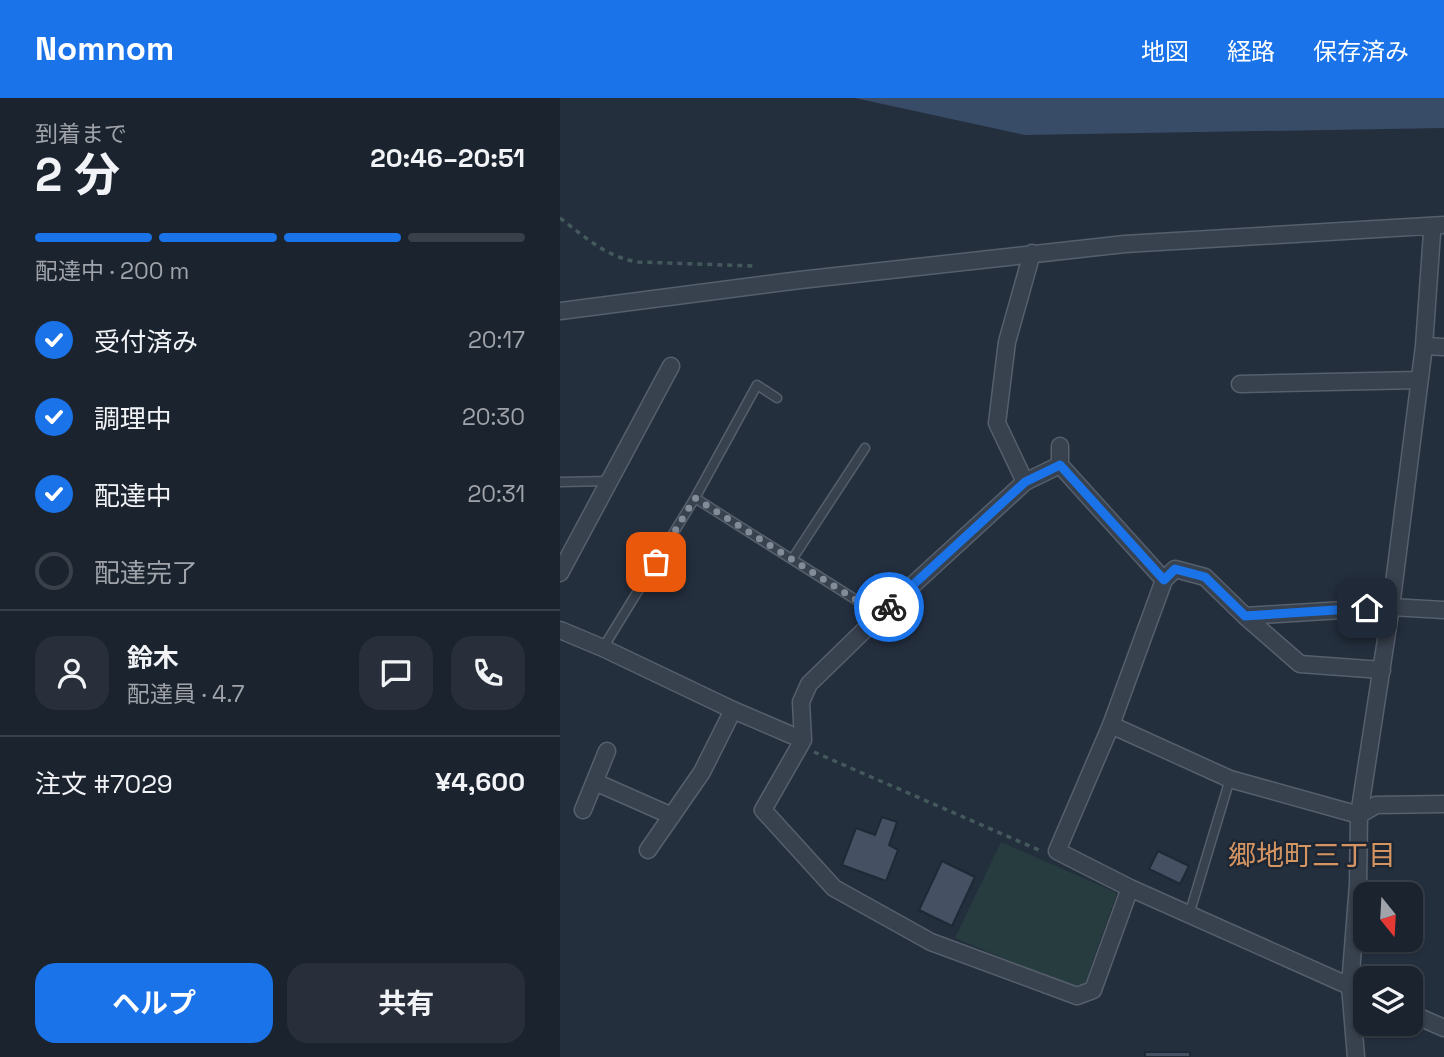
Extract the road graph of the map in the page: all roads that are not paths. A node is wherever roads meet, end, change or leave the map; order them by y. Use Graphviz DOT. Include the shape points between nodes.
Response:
graph roads {
  1 [pos="1438,229"];
  2 [pos="1032,253"];
  3 [pos="560,311"];
  4 [pos="1424,346"];
  5 [pos="1444,347"];
  6 [pos="671,366"];
  7 [pos="1419,380"];
  8 [pos="1240,383"];
  9 [pos="777,398"];
  10 [pos="1060,446"];
  11 [pos="865,448"];
  12 [pos="1060,465"];
  13 [pos="609,481"];
  14 [pos="560,482"];
  15 [pos="1025,482"];
  16 [pos="695,498"];
  17 [pos="793,558"];
  18 [pos="560,573"];
  19 [pos="1164,580"];
  20 [pos="1391,607"];
  21 [pos="1444,610"];
  22 [pos="880,615"];
  23 [pos="1245,616"];
  24 [pos="560,630"];
  25 [pos="603,648"];
  26 [pos="1382,670"];
  27 [pos="733,710"];
  28 [pos="1111,725"];
  29 [pos="801,743"];
  30 [pos="607,751"];
  31 [pos="1230,779"];
  32 [pos="594,782"];
  33 [pos="1444,804"];
  34 [pos="583,810"];
  35 [pos="1359,815"];
  36 [pos="672,816"];
  37 [pos="648,850"];
  38 [pos="1130,888"];
  39 [pos="1189,915"];
  40 [pos="1357,966"];
  41 [pos="1353,988"];
  42 [pos="1423,1019"];
  43 [pos="1444,1028"];
  44 [pos="1356,1036"];
  45 [pos="1356,1057"];
  1 -- 2 [label="street" via="1214,238"];
  1 -- 4 [label="street"];
  2 -- 3 [label="street"];
  2 -- 15 [label="street" via="1007,342 997,423"];
  4 -- 5 [label="street"];
  4 -- 7 [label="street"];
  6 -- 13 [label="street"];
  7 -- 8 [label="street"];
  7 -- 20 [label="street"];
  9 -- 16 [label="lane" via="757,385"];
  10 -- 12 [label="street"];
  11 -- 17 [label="lane"];
  12 -- 15 [label="street"];
  12 -- 19 [label="street"];
  13 -- 14 [label="lane"];
  13 -- 18 [label="street"];
  15 -- 22 [label="street"];
  16 -- 17 [label="lane"];
  16 -- 25 [label="lane"];
  17 -- 22 [label="lane"];
  19 -- 23 [label="street" via="1175,569 1205,577"];
  19 -- 28 [label="street"];
  20 -- 21 [label="street"];
  20 -- 23 [label="street"];
  20 -- 26 [label="street"];
  22 -- 29 [label="street" via="809,684 801,702"];
  23 -- 26 [label="street" via="1300,664"];
  24 -- 25 [label="street"];
  25 -- 27 [label="street"];
  26 -- 35 [label="street"];
  27 -- 29 [label="street"];
  27 -- 36 [label="street" via="702,772"];
  28 -- 31 [label="street"];
  28 -- 38 [label="street" via="1056,851"];
  29 -- 38 [label="street" via="763,810 834,888 931,942 1077,996 1093,990"];
  30 -- 32 [label="street"];
  31 -- 35 [label="street"];
  31 -- 39 [label="lane"];
  32 -- 34 [label="street"];
  32 -- 36 [label="street"];
  33 -- 35 [label="street" via="1376,805"];
  35 -- 40 [label="street"];
  36 -- 37 [label="street"];
  38 -- 39 [label="street"];
  39 -- 41 [label="street"];
  42 -- 43 [label="street"];
  44 -- 45 [label="street"];
}
